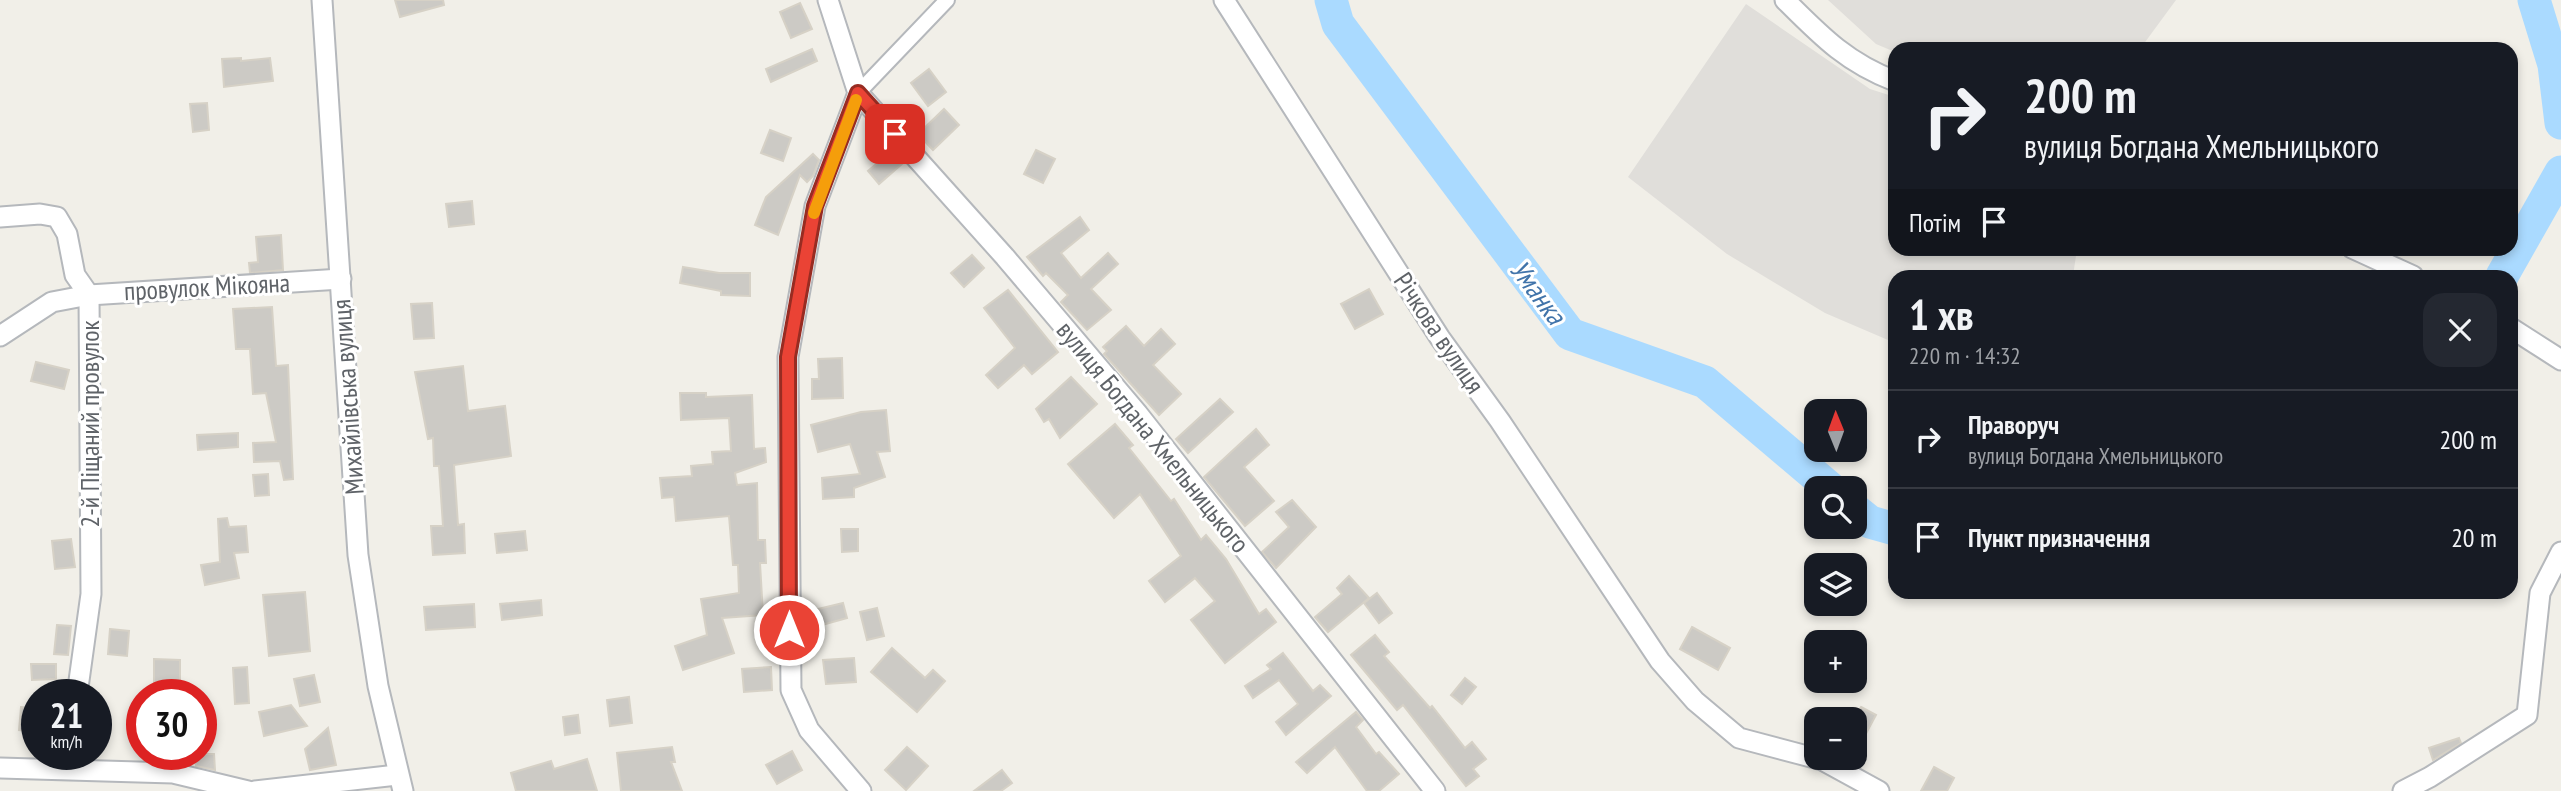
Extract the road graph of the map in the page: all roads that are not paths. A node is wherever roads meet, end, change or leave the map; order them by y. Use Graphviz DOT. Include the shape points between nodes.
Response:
graph roads {
  1 [pos="322,0"];
  2 [pos="828,0"];
  3 [pos="947,0"];
  4 [pos="1224,0"];
  5 [pos="1785,0"];
  6 [pos="1888,78"];
  7 [pos="858,93"];
  8 [pos="0,217"];
  9 [pos="2369,256"];
  10 [pos="2400,270"];
  11 [pos="341,279"];
  12 [pos="89,295"];
  13 [pos="2518,332"];
  14 [pos="0,336"];
  15 [pos="2561,360"];
  16 [pos="2561,552"];
  17 [pos="79,679"];
  18 [pos="21,766"];
  19 [pos="112,767"];
  20 [pos="0,768"];
  21 [pos="400,783"];
  22 [pos="248,791"];
  23 [pos="255,791"];
  24 [pos="861,791"];
  25 [pos="1435,791"];
  26 [pos="1879,791"];
  27 [pos="2403,791"];
  1 -- 11 [label="street, Михайлівська вулиця"];
  2 -- 7 [label="street"];
  3 -- 7 [label="street"];
  4 -- 26 [label="street, Річкова вулиця" via="1440,338 1660,661 1695,701 1739,738 1822,760"];
  5 -- 6 [label="street" via="1828,44 1863,69"];
  7 -- 24 [label="street" via="815,206 788,357 789,630 791,690 809,730"];
  7 -- 25 [label="street, вулиця Богдана Хмельницького" via="1138,414"];
  8 -- 12 [label="street, 2-й Піщаний провулок" via="57,217 67,234 75,275"];
  9 -- 10 [label="street"];
  11 -- 12 [label="street, провулок Мікояна"];
  11 -- 21 [label="street, Михайлівська вулиця" via="358,555 378,686"];
  12 -- 14 [label="street, провулок Мікояна" via="52,302"];
  12 -- 17 [label="street, 2-й Піщаний провулок" via="91,594"];
  13 -- 15 [label="street"];
  16 -- 27 [label="street" via="2540,593 2527,715"];
  18 -- 20 [label="street"];
  19 -- 22 [label="street" via="173,774"];
  21 -- 23 [label="street"];
}
